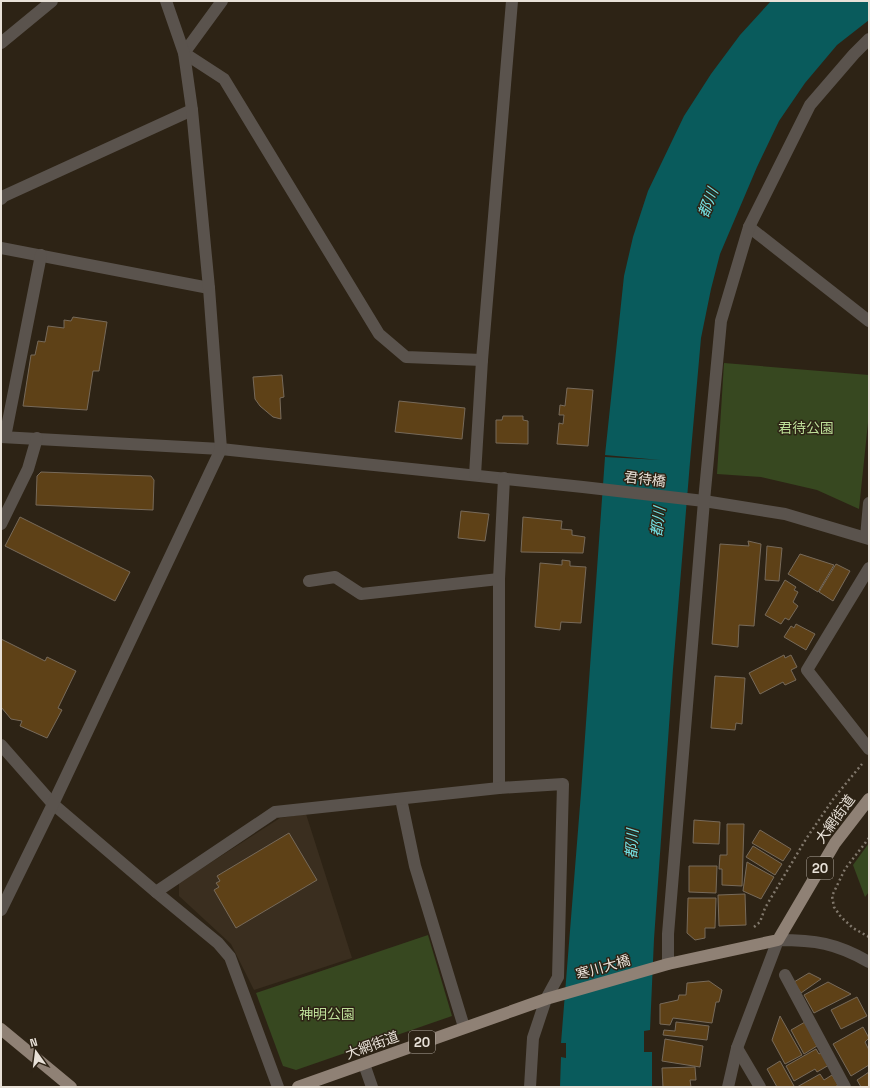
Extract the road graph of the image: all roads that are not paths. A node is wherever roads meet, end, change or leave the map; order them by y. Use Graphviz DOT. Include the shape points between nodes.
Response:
graph roads {
  1 [pos="52,1"];
  2 [pos="166,1"];
  3 [pos="222,1"];
  4 [pos="512,1"];
  5 [pos="869,40"];
  6 [pos="1,43"];
  7 [pos="184,53"];
  8 [pos="192,110"];
  9 [pos="1,199"];
  10 [pos="749,227"];
  11 [pos="1,248"];
  12 [pos="41,255"];
  13 [pos="209,288"];
  14 [pos="869,321"];
  15 [pos="482,360"];
  16 [pos="3,437"];
  17 [pos="38,438"];
  18 [pos="221,449"];
  19 [pos="475,475"];
  20 [pos="504,478"];
  21 [pos="704,501"];
  22 [pos="869,503"];
  23 [pos="1,524"];
  24 [pos="868,538"];
  25 [pos="869,568"];
  26 [pos="499,579"];
  27 [pos="309,581"];
  28 [pos="1,745"];
  29 [pos="869,749"];
  30 [pos="499,788"];
  31 [pos="401,799"];
  32 [pos="869,799"];
  33 [pos="53,804"];
  34 [pos="156,892"];
  35 [pos="1,910"];
  36 [pos="778,940"];
  37 [pos="869,962"];
  38 [pos="668,964"];
  39 [pos="786,975"];
  40 [pos="546,998"];
  41 [pos="464,1027"];
  42 [pos="1,1030"];
  43 [pos="737,1048"];
  44 [pos="364,1064"];
  45 [pos="71,1087"];
  46 [pos="278,1087"];
  47 [pos="298,1087"];
  48 [pos="372,1087"];
  49 [pos="530,1087"];
  50 [pos="728,1087"];
  51 [pos="760,1087"];
  52 [pos="845,1087"];
  1 -- 6 [label="street"];
  2 -- 7 [label="street"];
  3 -- 7 [label="street"];
  4 -- 15 [label="street"];
  5 -- 10 [label="street" via="810,104"];
  7 -- 8 [label="street"];
  7 -- 15 [label="street" via="224,79 379,334 406,356"];
  8 -- 9 [label="street"];
  8 -- 13 [label="street"];
  10 -- 14 [label="street"];
  10 -- 21 [label="street" via="721,321"];
  11 -- 12 [label="street"];
  12 -- 13 [label="street"];
  12 -- 16 [label="street"];
  13 -- 18 [label="street"];
  15 -- 19 [label="street"];
  16 -- 17 [label="street, 君待橋"];
  17 -- 18 [label="street, 君待橋"];
  17 -- 23 [label="street" via="28,469"];
  18 -- 19 [label="street, 君待橋"];
  18 -- 33 [label="street"];
  19 -- 20 [label="street, 君待橋"];
  20 -- 21 [label="street, 君待橋"];
  20 -- 26 [label="street"];
  21 -- 24 [label="street, 君待橋" via="785,514"];
  21 -- 38 [label="street" via="668,926"];
  22 -- 24 [label="street"];
  25 -- 29 [label="street" via="807,670"];
  26 -- 27 [label="street" via="361,594 335,576"];
  26 -- 30 [label="street"];
  28 -- 33 [label="street"];
  30 -- 31 [label="street"];
  30 -- 40 [label="street" via="563,784 558,976"];
  31 -- 34 [label="street" via="274,812"];
  31 -- 41 [label="street" via="415,866"];
  32 -- 36 [label="main road, 大網街道 / 20" via="835,843"];
  33 -- 34 [label="street"];
  33 -- 35 [label="street"];
  34 -- 46 [label="street" via="218,943 230,957"];
  36 -- 37 [label="street" via="827,943 852,952"];
  36 -- 38 [label="main road, 20"];
  36 -- 43 [label="street"];
  38 -- 40 [label="main road, 寒川大橋 / 20"];
  39 -- 52 [label="street"];
  40 -- 41 [label="main road, 大網街道 / 20"];
  40 -- 49 [label="street" via="533,1038"];
  41 -- 44 [label="main road, 大網街道 / 20"];
  42 -- 45 [label="main road"];
  43 -- 50 [label="street"];
  43 -- 51 [label="street"];
  44 -- 47 [label="main road, 大網街道 / 20"];
  44 -- 48 [label="street"];
}
